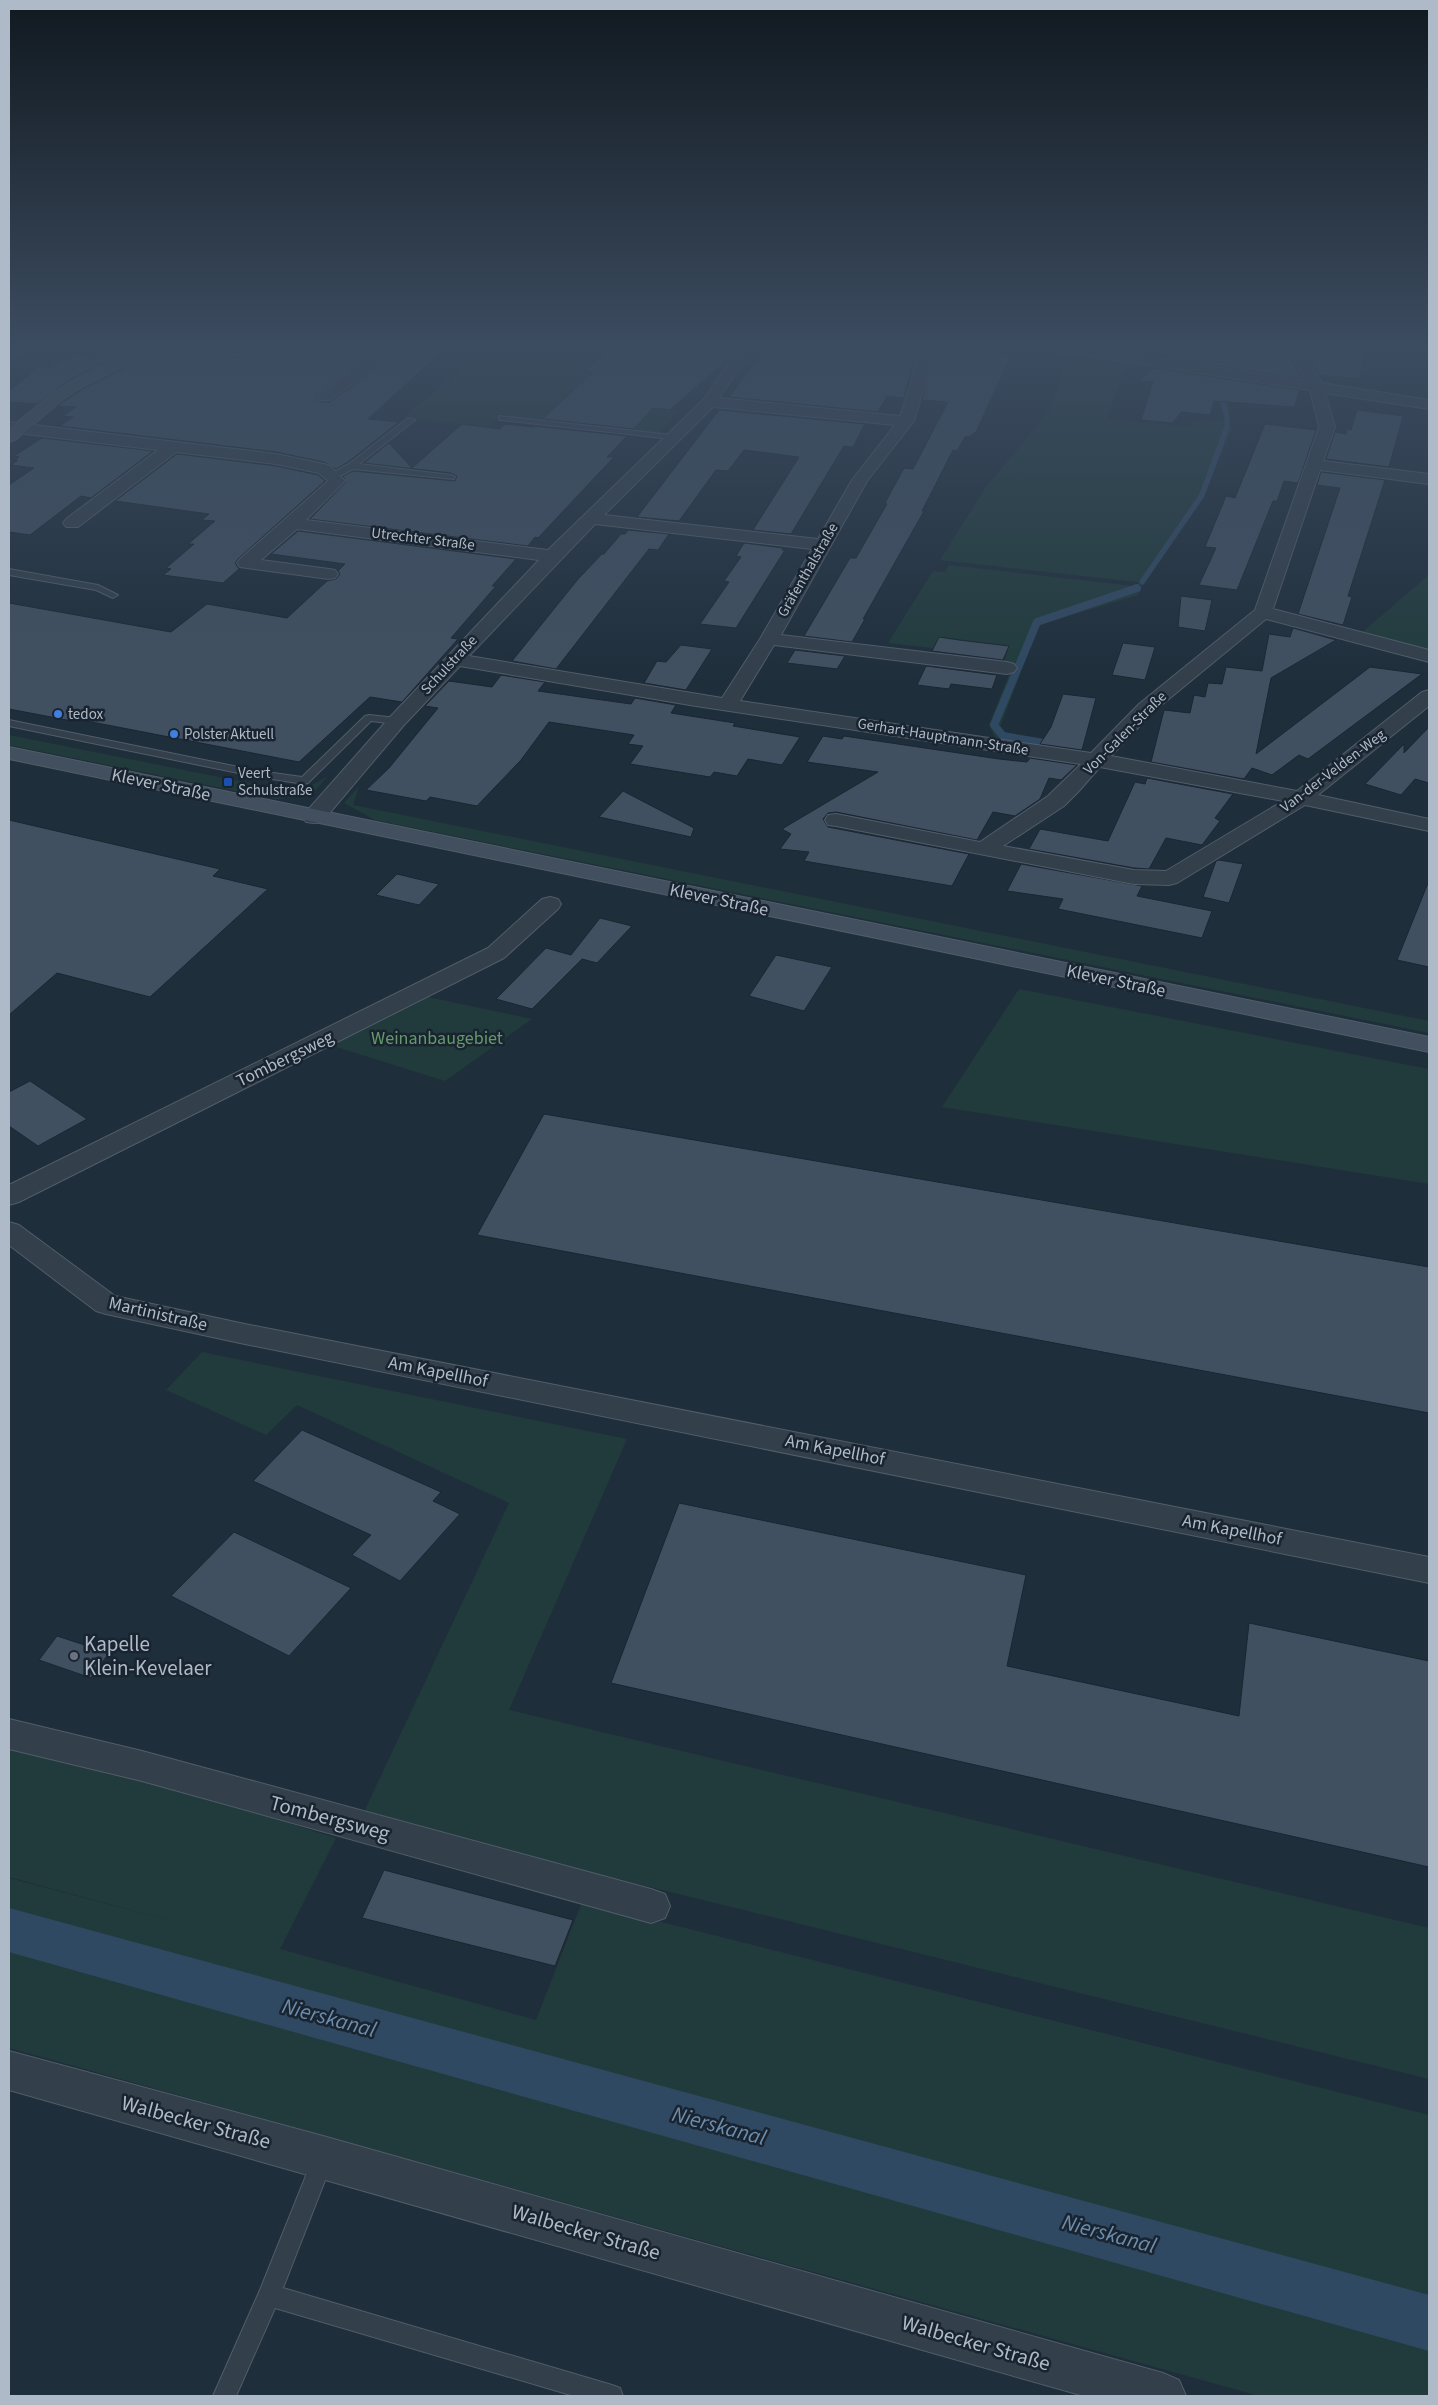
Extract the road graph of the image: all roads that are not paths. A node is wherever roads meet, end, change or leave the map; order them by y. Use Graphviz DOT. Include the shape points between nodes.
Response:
graph roads {
  1 [pos="160,456"];
  2 [pos="252,456"];
  3 [pos="365,456"];
  4 [pos="653,456"];
  5 [pos="879,456"];
  6 [pos="1316,456"];
  7 [pos="1313,464"];
  8 [pos="352,466"];
  9 [pos="333,476"];
  10 [pos="451,477"];
  11 [pos="1429,479"];
  12 [pos="590,518"];
  13 [pos="72,523"];
  14 [pos="293,523"];
  15 [pos="822,546"];
  16 [pos="552,556"];
  17 [pos="9,572"];
  18 [pos="329,574"];
  19 [pos="112,595"];
  20 [pos="1263,612"];
  21 [pos="769,638"];
  22 [pos="1429,656"];
  23 [pos="455,659"];
  24 [pos="1007,668"];
  25 [pos="1429,696"];
  26 [pos="728,704"];
  27 [pos="397,721"];
  28 [pos="9,723"];
  29 [pos="9,753"];
  30 [pos="1095,760"];
  31 [pos="1302,798"];
  32 [pos="314,817"];
  33 [pos="836,820"];
  34 [pos="1429,825"];
  35 [pos="984,848"];
  36 [pos="550,904"];
  37 [pos="1429,1045"];
  38 [pos="9,1196"];
  39 [pos="9,1231"];
  40 [pos="240,1333"];
  41 [pos="1429,1570"];
  42 [pos="9,1734"];
  43 [pos="650,1906"];
  44 [pos="9,2070"];
  45 [pos="323,2157"];
  46 [pos="268,2295"];
  47 [pos="224,2396"];
  48 [pos="612,2396"];
  49 [pos="1163,2396"];
  1 -- 13 [label="street"];
  2 -- 9 [label="street" via="324,469"];
  3 -- 8 [label="lane"];
  4 -- 12 [label="street, Schulstraße"];
  5 -- 15 [label="street, Gräfenthalstraße" via="860,480"];
  6 -- 7 [label="street"];
  7 -- 11 [label="street"];
  7 -- 20 [label="street"];
  8 -- 9 [label="lane"];
  8 -- 10 [label="lane"];
  9 -- 14 [label="street" via="337,481"];
  12 -- 15 [label="street"];
  12 -- 16 [label="street, Schulstraße"];
  14 -- 16 [label="street, Utrechter Straße"];
  14 -- 18 [label="street" via="246,563"];
  15 -- 21 [label="street, Gräfenthalstraße"];
  16 -- 23 [label="street, Schulstraße"];
  17 -- 19 [label="lane" via="98,588"];
  20 -- 22 [label="street"];
  20 -- 30 [label="street, Von-Galen-Straße" via="1146,708"];
  21 -- 24 [label="street, Gräfenthalstraße"];
  21 -- 26 [label="street, Gräfenthalstraße"];
  23 -- 26 [label="street, Gerhart-Hauptmann-Straße" via="530,674"];
  23 -- 27 [label="street, Schulstraße"];
  25 -- 31 [label="street, Van-der-Velden-Weg"];
  26 -- 30 [label="street, Gerhart-Hauptmann-Straße"];
  27 -- 28 [label="lane" via="369,718 304,781"];
  27 -- 32 [label="street, Schulstraße"];
  29 -- 32 [label="main road, Klever Straße"];
  30 -- 31 [label="street, Gerhart-Hauptmann-Straße"];
  30 -- 35 [label="street, Von-Galen-Straße" via="1072,788 1056,801"];
  31 -- 34 [label="street, Gerhart-Hauptmann-Straße"];
  31 -- 35 [label="street, Van-der-Velden-Weg" via="1168,878 1134,878"];
  32 -- 37 [label="main road, Klever Straße"];
  33 -- 35 [label="street"];
  36 -- 38 [label="street, Tombergsweg" via="496,953"];
  39 -- 40 [label="street, Martinistraße" via="106,1304"];
  40 -- 41 [label="street, Am Kapellhof"];
  42 -- 43 [label="street, Tombergsweg" via="142,1766"];
  44 -- 45 [label="street, Walbecker Straße"];
  45 -- 46 [label="lane"];
  45 -- 49 [label="street, Walbecker Straße"];
  46 -- 47 [label="lane"];
  46 -- 48 [label="lane"];
}
